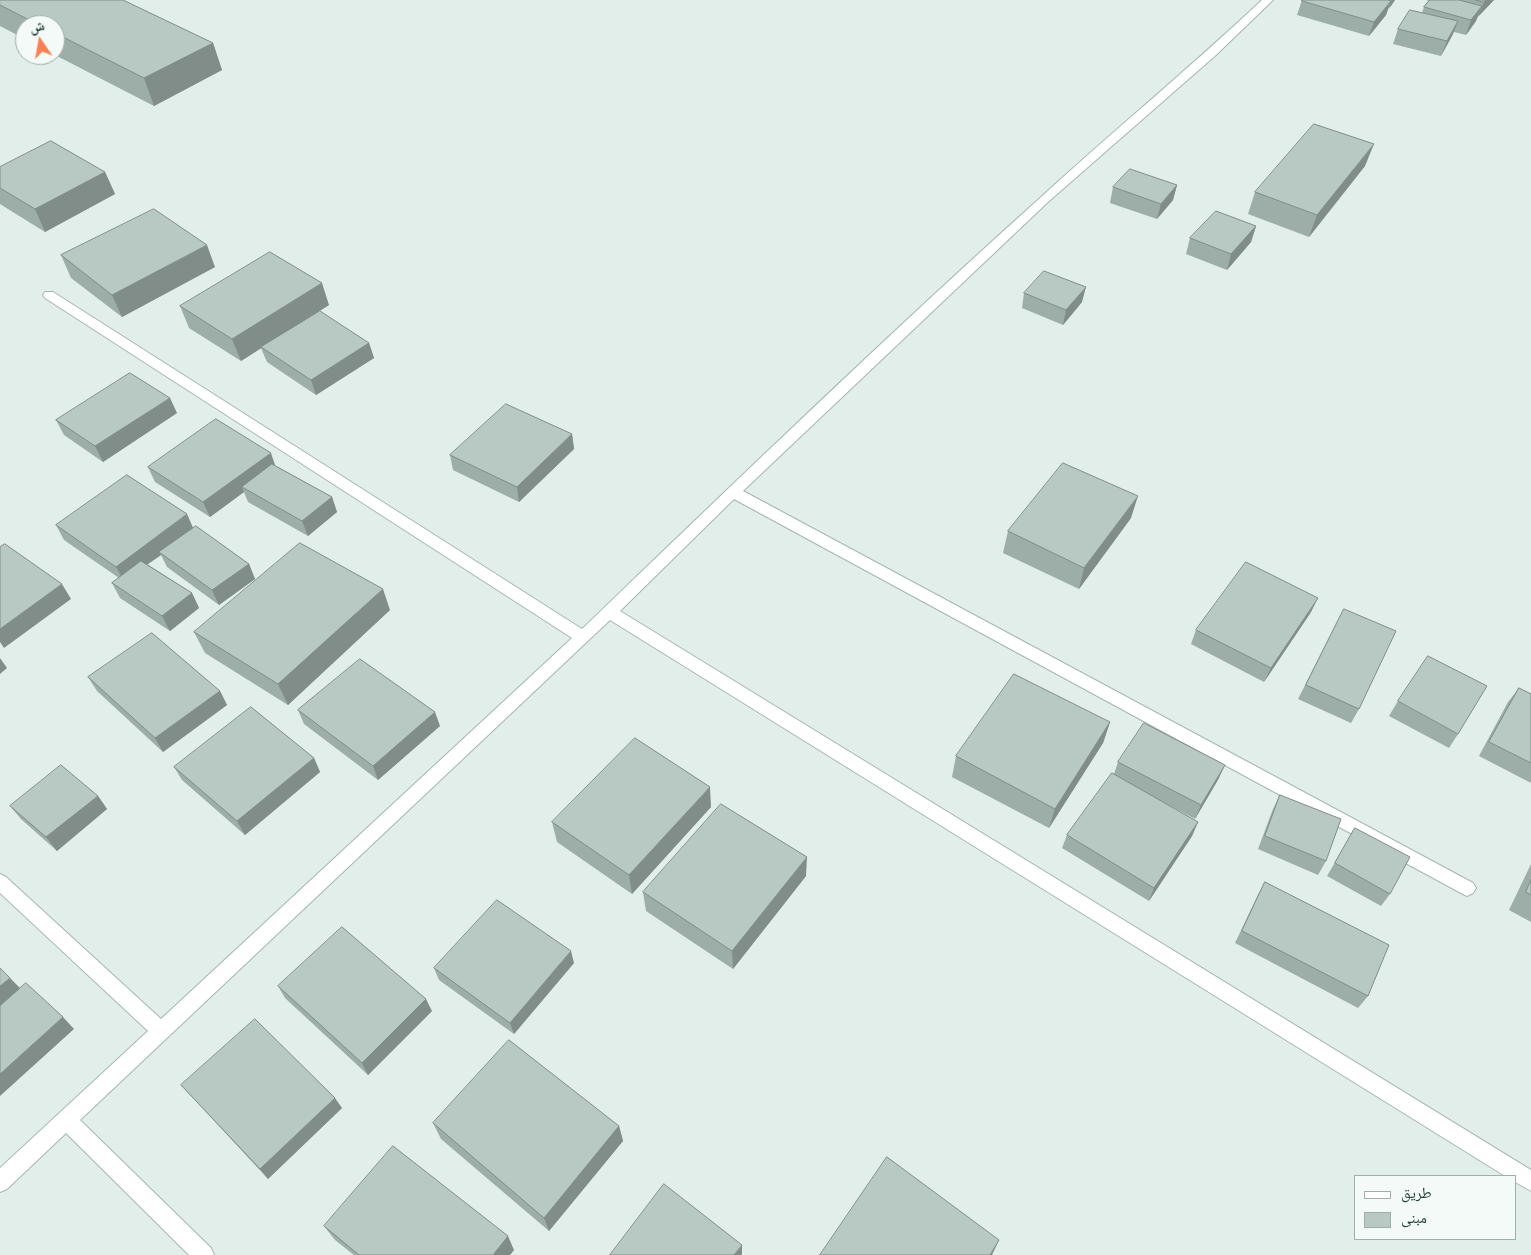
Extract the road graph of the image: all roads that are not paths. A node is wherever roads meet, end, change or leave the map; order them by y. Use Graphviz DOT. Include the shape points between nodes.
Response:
graph roads {
  1 [pos="1268,0"];
  2 [pos="49,294"];
  3 [pos="733,492"];
  4 [pos="610,612"];
  5 [pos="583,637"];
  6 [pos="0,882"];
  7 [pos="1467,888"];
  8 [pos="162,1032"];
  9 [pos="66,1120"];
  10 [pos="1531,1181"];
  11 [pos="0,1182"];
  12 [pos="204,1255"];
  1 -- 3 [label="street" via="1044,200"];
  2 -- 5 [label="street"];
  3 -- 4 [label="street"];
  3 -- 7 [label="street"];
  4 -- 5 [label="street"];
  4 -- 10 [label="street"];
  5 -- 8 [label="street"];
  6 -- 8 [label="street"];
  8 -- 9 [label="street"];
  9 -- 11 [label="street"];
  9 -- 12 [label="street"];
}
